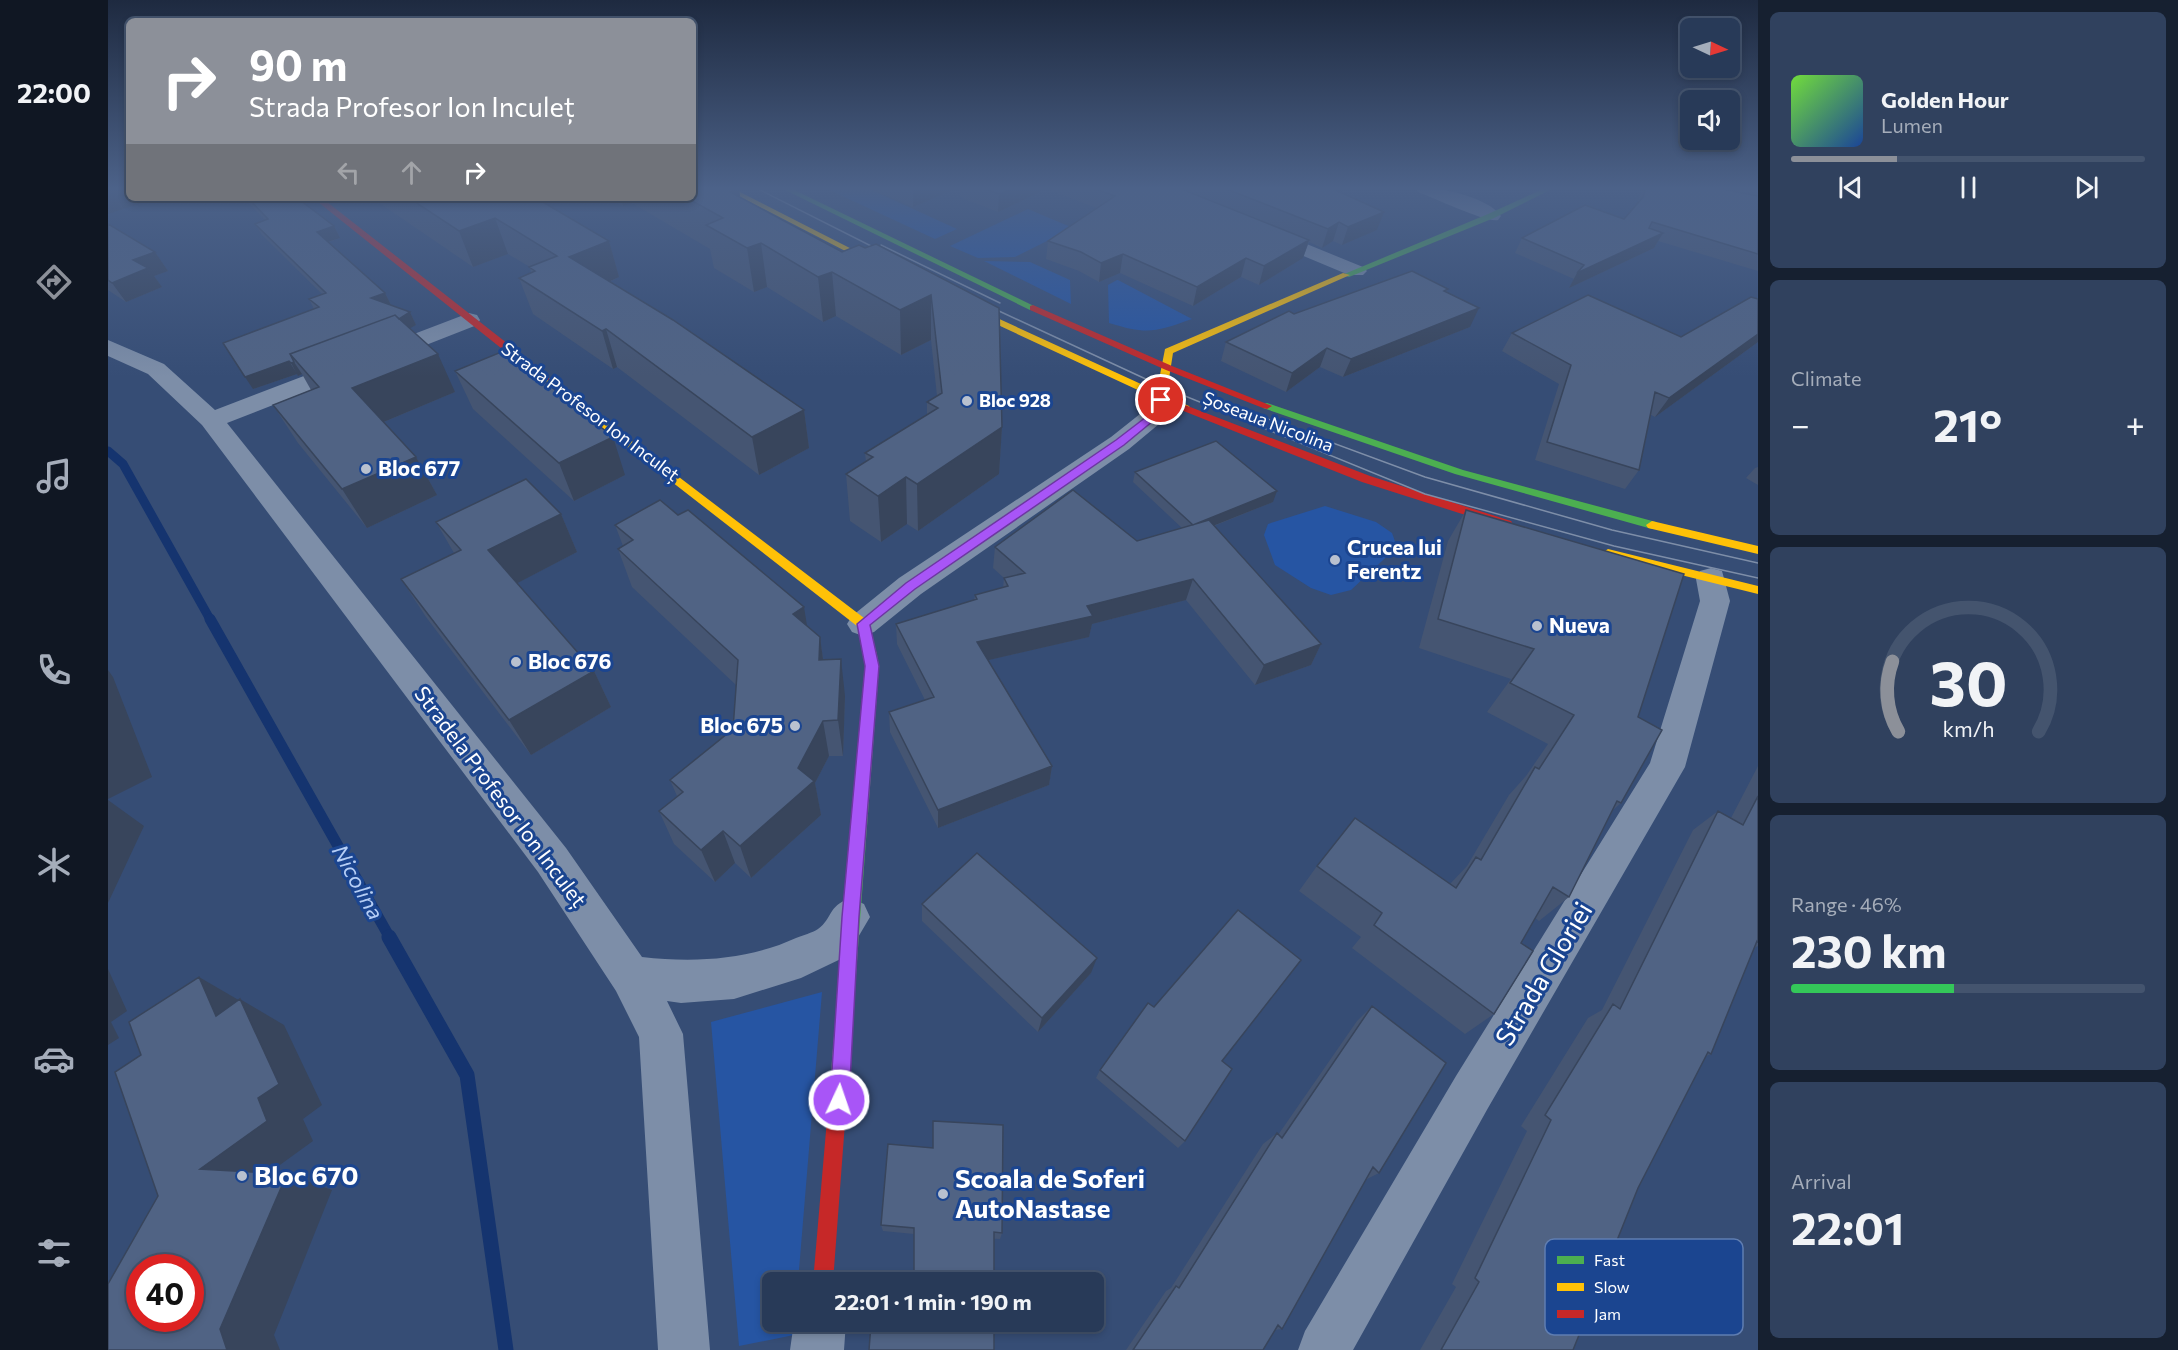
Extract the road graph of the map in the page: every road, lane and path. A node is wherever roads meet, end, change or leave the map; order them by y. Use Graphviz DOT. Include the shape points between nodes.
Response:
graph roads {
  1 [pos="383,251"];
  2 [pos="852,251"];
  3 [pos="919,251"];
  4 [pos="1308,251"];
  5 [pos="1405,251"];
  6 [pos="1356,271"];
  7 [pos="902,276"];
  8 [pos="942,296"];
  9 [pos="469,320"];
  10 [pos="108,347"];
  11 [pos="1166,367"];
  12 [pos="1161,400"];
  13 [pos="210,420"];
  14 [pos="1518,528"];
  15 [pos="1592,548"];
  16 [pos="1758,550"];
  17 [pos="1711,579"];
  18 [pos="1758,590"];
  19 [pos="863,624"];
  20 [pos="850,917"];
  21 [pos="631,976"];
  22 [pos="824,1272"];
  23 [pos="819,1332"];
  24 [pos="684,1350"];
  25 [pos="817,1350"];
  26 [pos="1324,1350"];
  1 -- 9 [label="main road, Strada Profesor Ion Inculeț"];
  2 -- 7 [label="main road"];
  3 -- 11 [label="main road, Șoseaua Nicolina"];
  4 -- 6 [label="street"];
  5 -- 6 [label="main road"];
  6 -- 11 [label="main road" via="1168,351"];
  8 -- 12 [label="main road, Șoseaua Nicolina"];
  9 -- 13 [label="street"];
  9 -- 19 [label="main road, Strada Profesor Ion Inculeț"];
  10 -- 13 [label="street, Stradela Profesor Ion Inculeț" via="156,369"];
  11 -- 12 [label="main road"];
  11 -- 16 [label="main road, Șoseaua Nicolina" via="1434,465 1533,495"];
  12 -- 14 [label="main road, Șoseaua Nicolina" via="1391,488"];
  12 -- 19 [label="street" via="1150,419 1120,442 910,586"];
  13 -- 21 [label="street, Stradela Profesor Ion Inculeț" via="552,860"];
  15 -- 17 [label="main road"];
  17 -- 18 [label="main road"];
  17 -- 26 [label="street, Strada Gloriei" via="1715,601 1667,767 1472,1092"];
  19 -- 20 [label="main road" via="872,666"];
  20 -- 21 [label="street" via="834,942 786,964 734,978 681,982"];
  20 -- 22 [label="main road" via="838,1123"];
  21 -- 24 [label="street, Stradela Profesor Ion Inculeț" via="661,1034"];
  23 -- 25 [label="street"];
}
